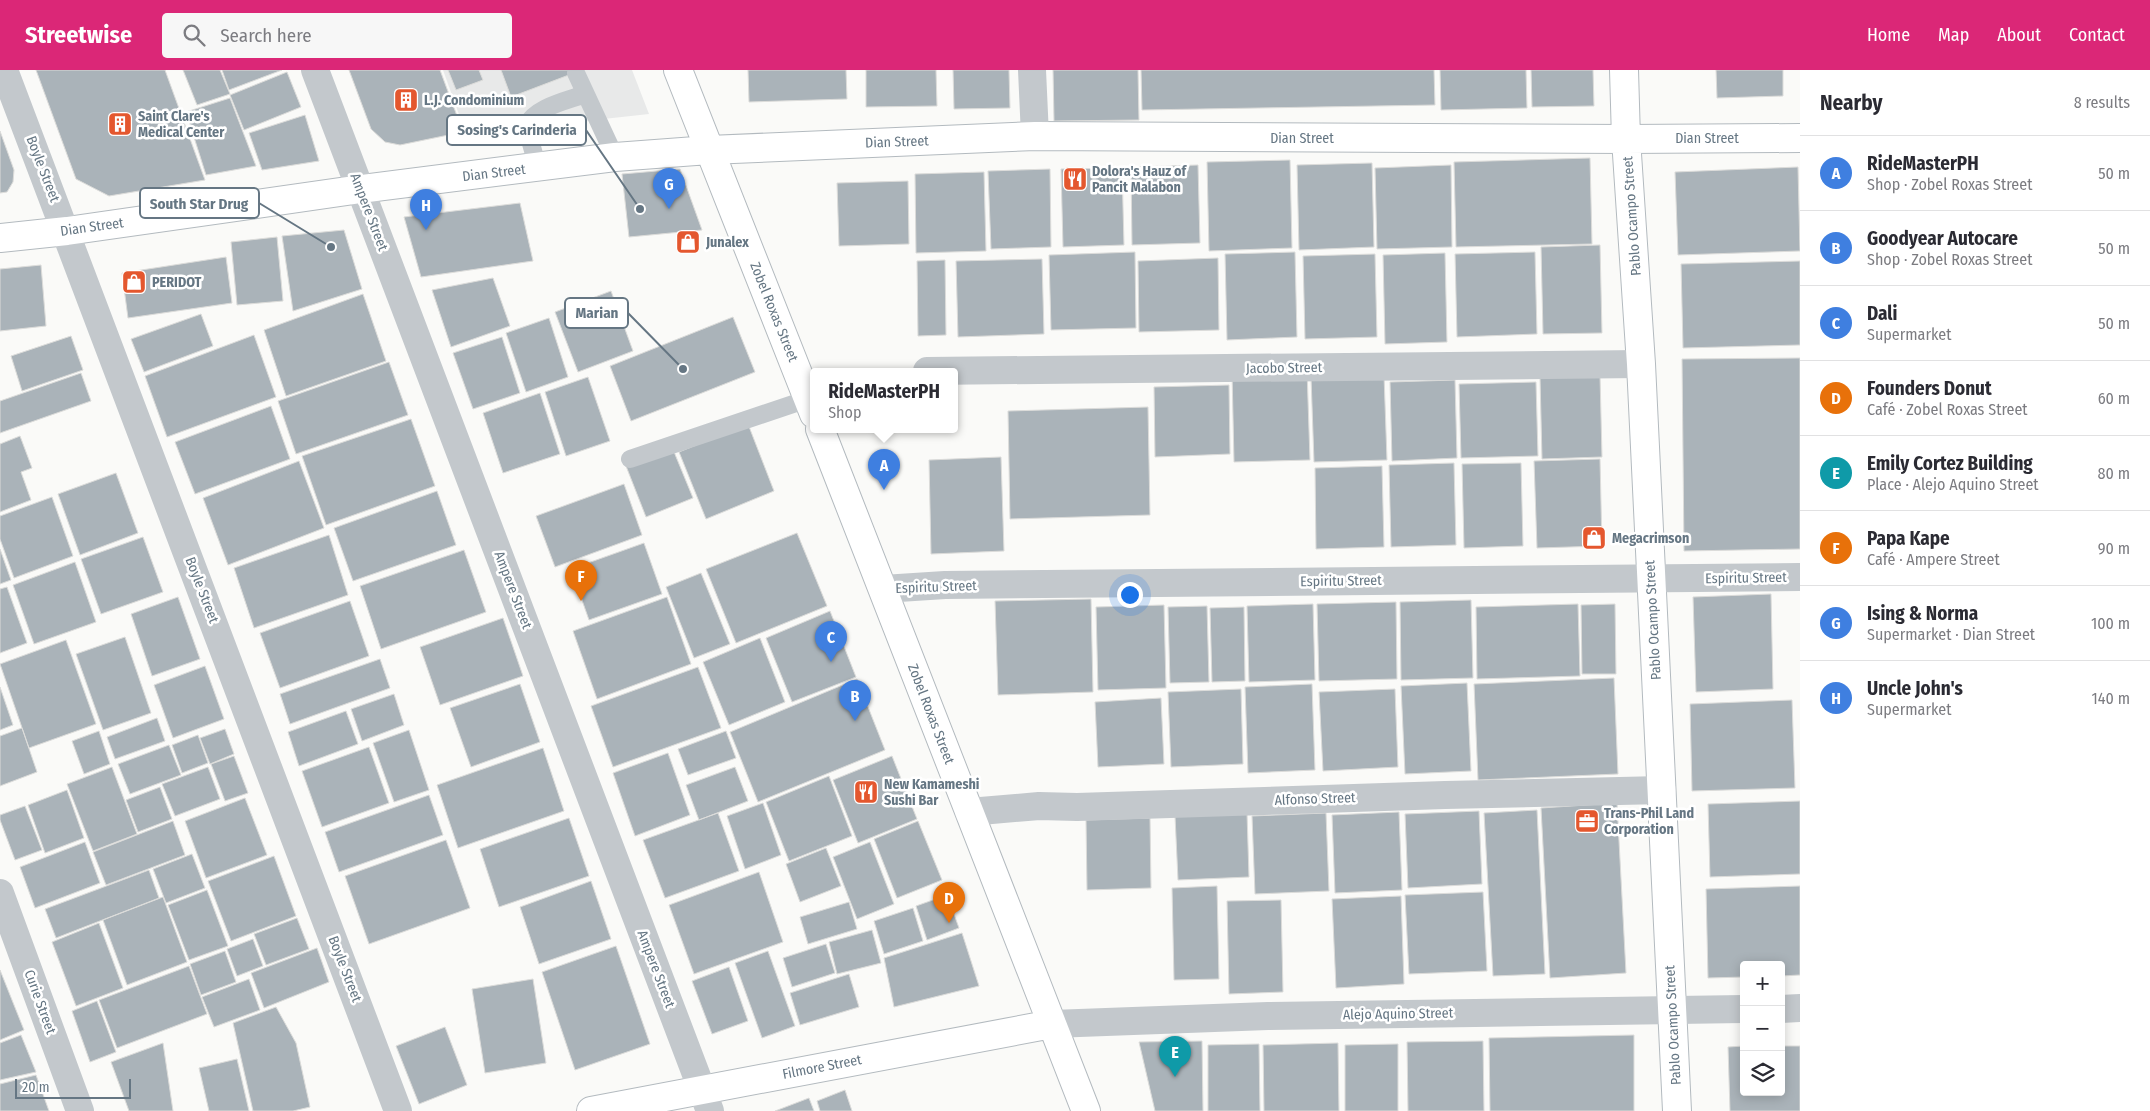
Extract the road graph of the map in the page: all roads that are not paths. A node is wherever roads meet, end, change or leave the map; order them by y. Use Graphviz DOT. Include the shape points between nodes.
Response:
graph roads {
  1 [pos="4,70"];
  2 [pos="314,70"];
  3 [pos="678,70"];
  4 [pos="1032,70"];
  5 [pos="1624,70"];
  6 [pos="576,73"];
  7 [pos="585,94"];
  8 [pos="1035,136"];
  9 [pos="1800,138"];
  10 [pos="1626,139"];
  11 [pos="709,150"];
  12 [pos="615,157"];
  13 [pos="538,168"];
  14 [pos="361,189"];
  15 [pos="67,231"];
  16 [pos="0,238"];
  17 [pos="1641,364"];
  18 [pos="958,371"];
  19 [pos="809,392"];
  20 [pos="822,433"];
  21 [pos="630,459"];
  22 [pos="1800,577"];
  23 [pos="1652,578"];
  24 [pos="883,589"];
  25 [pos="1662,790"];
  26 [pos="969,812"];
  27 [pos="0,894"];
  28 [pos="1800,1008"];
  29 [pos="1740,1009"];
  30 [pos="1785,1009"];
  31 [pos="1672,1010"];
  32 [pos="1052,1024"];
  33 [pos="706,1100"];
  34 [pos="80,1111"];
  35 [pos="398,1111"];
  36 [pos="591,1111"];
  37 [pos="1086,1111"];
  38 [pos="1677,1111"];
  1 -- 15 [label="street, Boyle Street"];
  2 -- 14 [label="street, Ampere Street"];
  3 -- 11 [label="street, Zobel Roxas Street"];
  4 -- 8 [label="street"];
  5 -- 10 [label="street, Pablo Ocampo Street"];
  6 -- 7 [label="lane"];
  7 -- 12 [label="lane"];
  7 -- 13 [label="lane" via="530,118 526,126"];
  8 -- 10 [label="street, Dian Street"];
  8 -- 11 [label="street, Dian Street"];
  9 -- 10 [label="street, Dian Street"];
  10 -- 17 [label="street, Pablo Ocampo Street"];
  11 -- 12 [label="street, Dian Street"];
  11 -- 19 [label="street, Zobel Roxas Street"];
  12 -- 13 [label="street, Dian Street"];
  13 -- 14 [label="street, Dian Street"];
  14 -- 15 [label="street, Dian Street"];
  14 -- 33 [label="street, Ampere Street"];
  15 -- 16 [label="street, Dian Street"];
  15 -- 35 [label="street, Boyle Street"];
  17 -- 18 [label="street, Jacobo Street"];
  17 -- 23 [label="street, Pablo Ocampo Street"];
  19 -- 21 [label="lane"];
  20 -- 24 [label="street, Zobel Roxas Street"];
  22 -- 23 [label="street, Espiritu Street"];
  23 -- 24 [label="street, Espiritu Street" via="945,585"];
  23 -- 25 [label="street, Pablo Ocampo Street"];
  24 -- 26 [label="street, Zobel Roxas Street"];
  25 -- 26 [label="street, Alfonso Street" via="1077,808 1039,806"];
  25 -- 31 [label="street, Pablo Ocampo Street"];
  26 -- 32 [label="street, Zobel Roxas Street"];
  27 -- 34 [label="street, Curie Street"];
  28 -- 30 [label="street"];
  29 -- 31 [label="street, Alejo Aquino Street"];
  31 -- 32 [label="street, Alejo Aquino Street" via="1268,1016"];
  31 -- 38 [label="street, Pablo Ocampo Street"];
  32 -- 33 [label="street, Filmore Street"];
  32 -- 37 [label="street, Zobel Roxas Street"];
  33 -- 36 [label="street, Filmore Street"];
}
